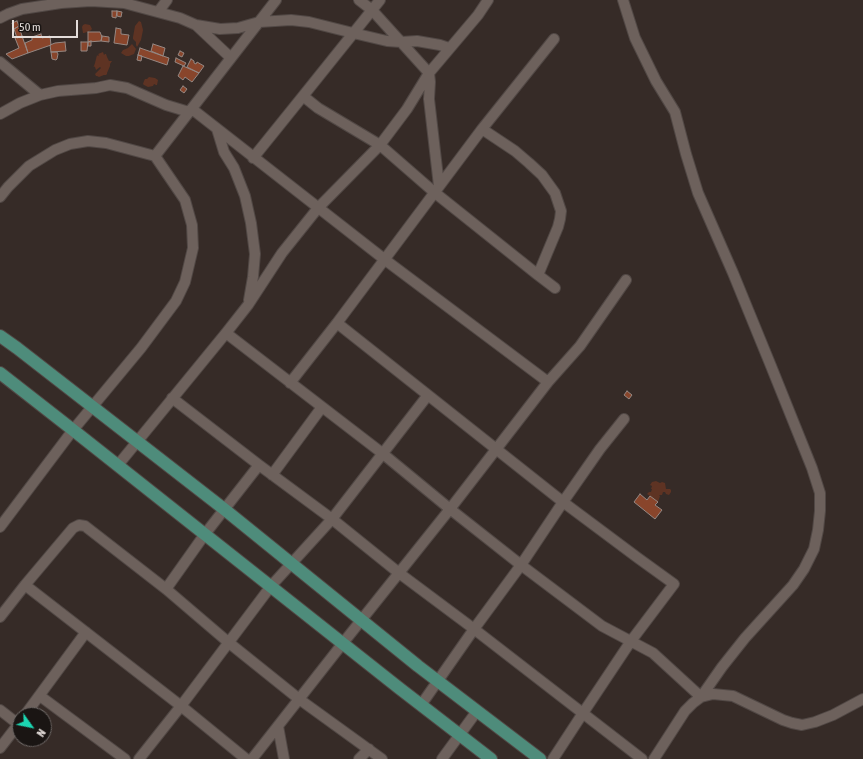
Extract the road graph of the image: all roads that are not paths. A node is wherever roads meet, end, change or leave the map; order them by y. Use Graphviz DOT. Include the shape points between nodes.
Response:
graph roads {
  1 [pos="167,0"];
  2 [pos="276,0"];
  3 [pos="360,0"];
  4 [pos="380,0"];
  5 [pos="488,0"];
  6 [pos="623,0"];
  7 [pos="62,1"];
  8 [pos="22,9"];
  9 [pos="372,10"];
  10 [pos="0,11"];
  11 [pos="158,12"];
  12 [pos="0,18"];
  13 [pos="259,22"];
  14 [pos="196,25"];
  15 [pos="353,33"];
  16 [pos="554,39"];
  17 [pos="401,42"];
  18 [pos="449,48"];
  19 [pos="231,58"];
  20 [pos="0,62"];
  21 [pos="429,73"];
  22 [pos="40,95"];
  23 [pos="303,96"];
  24 [pos="190,110"];
  25 [pos="0,114"];
  26 [pos="217,129"];
  27 [pos="482,129"];
  28 [pos="380,145"];
  29 [pos="155,156"];
  30 [pos="254,158"];
  31 [pos="437,189"];
  32 [pos="0,197"];
  33 [pos="318,208"];
  34 [pos="384,259"];
  35 [pos="538,275"];
  36 [pos="626,280"];
  37 [pos="555,288"];
  38 [pos="248,305"];
  39 [pos="337,323"];
  40 [pos="226,333"];
  41 [pos="0,336"];
  42 [pos="0,374"];
  43 [pos="548,382"];
  44 [pos="290,383"];
  45 [pos="428,395"];
  46 [pos="172,398"];
  47 [pos="92,407"];
  48 [pos="322,407"];
  49 [pos="624,419"];
  50 [pos="73,430"];
  51 [pos="136,441"];
  52 [pos="497,450"];
  53 [pos="382,453"];
  54 [pos="118,465"];
  55 [pos="259,465"];
  56 [pos="272,475"];
  57 [pos="563,502"];
  58 [pos="224,509"];
  59 [pos="450,509"];
  60 [pos="332,519"];
  61 [pos="0,527"];
  62 [pos="205,534"];
  63 [pos="291,564"];
  64 [pos="521,565"];
  65 [pos="399,573"];
  66 [pos="26,585"];
  67 [pos="271,586"];
  68 [pos="166,589"];
  69 [pos="3,610"];
  70 [pos="0,617"];
  71 [pos="360,621"];
  72 [pos="474,629"];
  73 [pos="86,632"];
  74 [pos="631,641"];
  75 [pos="228,642"];
  76 [pos="343,643"];
  77 [pos="438,681"];
  78 [pos="40,696"];
  79 [pos="701,697"];
  80 [pos="299,698"];
  81 [pos="863,699"];
  82 [pos="421,705"];
  83 [pos="181,706"];
  84 [pos="31,707"];
  85 [pos="0,710"];
  86 [pos="477,711"];
  87 [pos="583,713"];
  88 [pos="12,718"];
  89 [pos="278,726"];
  90 [pos="12,732"];
  91 [pos="460,735"];
  92 [pos="0,748"];
  93 [pos="369,749"];
  94 [pos="125,759"];
  95 [pos="139,759"];
  96 [pos="246,759"];
  97 [pos="252,759"];
  98 [pos="284,759"];
  99 [pos="359,759"];
  100 [pos="382,759"];
  101 [pos="442,759"];
  102 [pos="491,759"];
  103 [pos="540,759"];
  104 [pos="553,759"];
  105 [pos="642,759"];
  106 [pos="654,759"];
  1 -- 11 [label="street"];
  2 -- 13 [label="street"];
  3 -- 9 [label="street"];
  4 -- 9 [label="street"];
  5 -- 18 [label="street"];
  6 -- 79 [label="street" via="634,38 675,112 698,193 771,366 820,493 814,550 804,569 793,585 745,638"];
  7 -- 8 [label="street"];
  7 -- 11 [label="street" via="124,3"];
  8 -- 10 [label="street"];
  8 -- 12 [label="street"];
  9 -- 15 [label="street"];
  9 -- 17 [label="street"];
  11 -- 14 [label="street"];
  13 -- 14 [label="street" via="238,28 220,29"];
  13 -- 15 [label="street" via="309,22"];
  13 -- 19 [label="street"];
  14 -- 19 [label="street"];
  15 -- 17 [label="street"];
  15 -- 23 [label="street"];
  16 -- 27 [label="street"];
  17 -- 18 [label="street" via="417,41"];
  17 -- 21 [label="street"];
  18 -- 21 [label="street"];
  19 -- 24 [label="street"];
  20 -- 22 [label="street"];
  21 -- 28 [label="street" via="407,109"];
  21 -- 31 [label="street"];
  22 -- 24 [label="street" via="110,85 127,88 166,105"];
  22 -- 25 [label="street"];
  23 -- 28 [label="street" via="318,108"];
  23 -- 30 [label="street"];
  24 -- 26 [label="street"];
  24 -- 29 [label="street"];
  26 -- 30 [label="street"];
  26 -- 38 [label="street" via="224,152 234,168 245,196 251,223 255,254"];
  27 -- 31 [label="street"];
  27 -- 35 [label="street" via="529,163 555,193 561,211 560,219"];
  28 -- 31 [label="street"];
  28 -- 33 [label="street"];
  29 -- 32 [label="street" via="106,143 70,144 29,166"];
  29 -- 47 [label="street" via="185,200 192,224 193,248 185,282 176,301"];
  30 -- 33 [label="street"];
  31 -- 34 [label="street"];
  31 -- 35 [label="street"];
  33 -- 34 [label="street"];
  33 -- 38 [label="street" via="282,253"];
  34 -- 39 [label="street"];
  34 -- 43 [label="street"];
  35 -- 37 [label="street"];
  36 -- 43 [label="street" via="580,346"];
  38 -- 40 [label="street"];
  39 -- 44 [label="street"];
  39 -- 45 [label="street"];
  40 -- 44 [label="street"];
  40 -- 46 [label="street"];
  41 -- 47 [label="main road"];
  42 -- 50 [label="main road"];
  43 -- 52 [label="street"];
  44 -- 48 [label="street"];
  45 -- 52 [label="street"];
  45 -- 53 [label="street"];
  46 -- 51 [label="street"];
  46 -- 55 [label="street"];
  47 -- 50 [label="street"];
  47 -- 51 [label="main road"];
  48 -- 53 [label="street"];
  48 -- 56 [label="street"];
  49 -- 57 [label="street"];
  50 -- 54 [label="main road"];
  50 -- 61 [label="street"];
  51 -- 54 [label="street"];
  51 -- 58 [label="main road"];
  52 -- 57 [label="street"];
  52 -- 59 [label="street"];
  53 -- 59 [label="street"];
  53 -- 60 [label="street"];
  54 -- 62 [label="main road"];
  55 -- 56 [label="street"];
  55 -- 58 [label="street"];
  56 -- 60 [label="street"];
  57 -- 64 [label="street"];
  57 -- 74 [label="street" via="674,584"];
  58 -- 62 [label="street"];
  58 -- 63 [label="main road"];
  59 -- 64 [label="street"];
  59 -- 65 [label="street"];
  60 -- 63 [label="street"];
  60 -- 65 [label="street"];
  62 -- 67 [label="main road"];
  62 -- 68 [label="street"];
  63 -- 67 [label="street"];
  63 -- 71 [label="main road"];
  64 -- 72 [label="street"];
  64 -- 74 [label="street" via="602,626"];
  65 -- 71 [label="street"];
  65 -- 72 [label="street"];
  66 -- 68 [label="street" via="73,528 79,525 88,528"];
  66 -- 69 [label="street"];
  66 -- 73 [label="street"];
  67 -- 75 [label="street"];
  67 -- 76 [label="main road"];
  68 -- 75 [label="street"];
  69 -- 70 [label="street"];
  71 -- 76 [label="street"];
  71 -- 77 [label="main road"];
  72 -- 77 [label="street"];
  72 -- 87 [label="street"];
  73 -- 78 [label="street"];
  73 -- 83 [label="street"];
  74 -- 79 [label="street" via="653,653"];
  74 -- 87 [label="street"];
  75 -- 80 [label="street"];
  75 -- 83 [label="street"];
  76 -- 80 [label="street"];
  76 -- 82 [label="main road"];
  77 -- 82 [label="street"];
  77 -- 86 [label="main road"];
  78 -- 84 [label="street"];
  78 -- 94 [label="street"];
  79 -- 81 [label="street" via="713,694 733,696 783,720 802,725 833,715"];
  79 -- 106 [label="street" via="685,711"];
  80 -- 89 [label="street"];
  80 -- 93 [label="street"];
  82 -- 91 [label="main road"];
  83 -- 95 [label="street"];
  83 -- 96 [label="street"];
  85 -- 88 [label="street"];
  86 -- 91 [label="street"];
  86 -- 103 [label="main road"];
  87 -- 104 [label="street"];
  87 -- 105 [label="street"];
  89 -- 97 [label="street"];
  89 -- 98 [label="street"];
  90 -- 92 [label="street"];
  91 -- 101 [label="street"];
  91 -- 102 [label="main road"];
  93 -- 99 [label="street"];
  93 -- 100 [label="street"];
}
